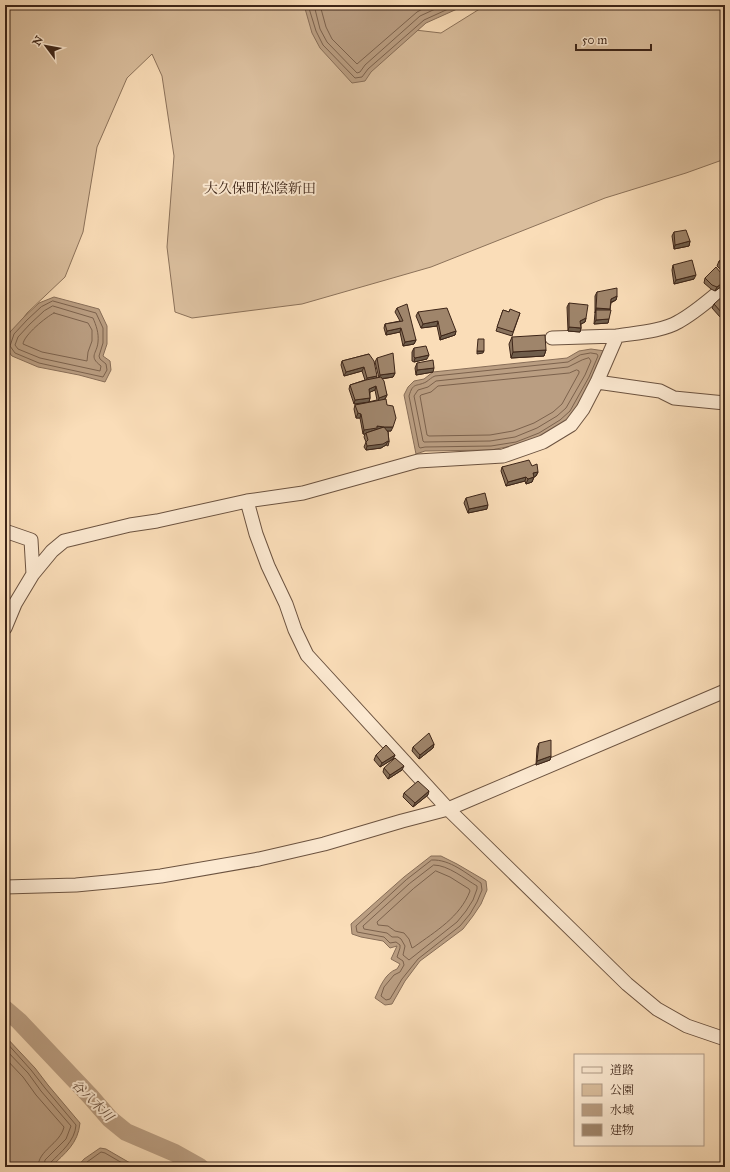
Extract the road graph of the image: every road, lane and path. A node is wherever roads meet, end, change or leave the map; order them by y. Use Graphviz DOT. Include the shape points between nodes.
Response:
graph roads {
  1 [pos="725,287"];
  2 [pos="618,336"];
  3 [pos="552,338"];
  4 [pos="597,382"];
  5 [pos="725,403"];
  6 [pos="247,501"];
  7 [pos="5,531"];
  8 [pos="33,574"];
  9 [pos="5,628"];
  10 [pos="725,691"];
  11 [pos="448,809"];
  12 [pos="5,887"];
  13 [pos="725,1039"];
  1 -- 2 [label="street" via="677,323 655,330"];
  2 -- 3 [label="street"];
  2 -- 4 [label="street"];
  4 -- 5 [label="street" via="660,391 674,398"];
  4 -- 6 [label="street" via="583,409 571,424 543,442 503,456 418,461 303,493"];
  6 -- 8 [label="street" via="64,540"];
  6 -- 11 [label="street" via="268,566 307,655"];
  7 -- 8 [label="street" via="31,540"];
  8 -- 9 [label="street" via="15,604"];
  10 -- 11 [label="street"];
  11 -- 12 [label="street" via="324,844 259,859 118,881"];
  11 -- 13 [label="street" via="626,984 657,1009 688,1026"];
}
